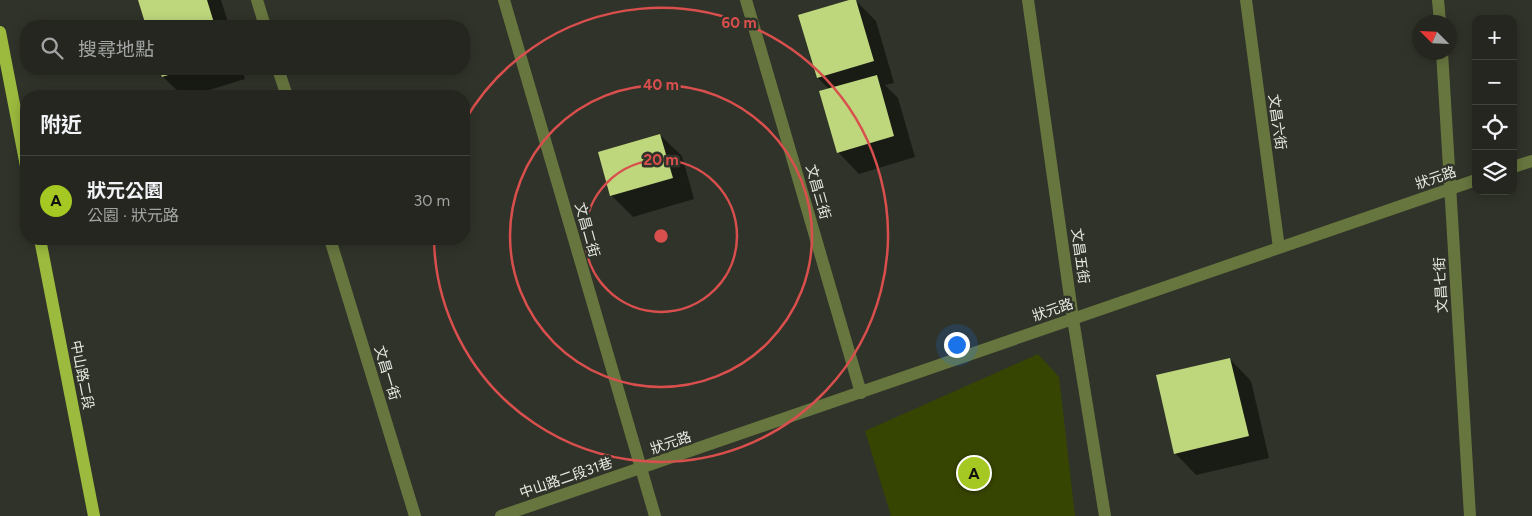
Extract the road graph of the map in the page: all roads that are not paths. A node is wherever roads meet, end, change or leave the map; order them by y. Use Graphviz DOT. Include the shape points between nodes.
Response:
graph roads {
  1 [pos="257,0"];
  2 [pos="504,0"];
  3 [pos="746,0"];
  4 [pos="1028,0"];
  5 [pos="1246,0"];
  6 [pos="1438,0"];
  7 [pos="1439,15"];
  8 [pos="264,20"];
  9 [pos="0,32"];
  10 [pos="1443,60"];
  11 [pos="280,75"];
  12 [pos="285,90"];
  13 [pos="20,135"];
  14 [pos="1532,161"];
  15 [pos="1517,166"];
  16 [pos="1472,181"];
  17 [pos="1451,189"];
  18 [pos="41,245"];
  19 [pos="332,245"];
  20 [pos="1279,248"];
  21 [pos="1074,319"];
  22 [pos="861,393"];
  23 [pos="641,469"];
  24 [pos="94,516"];
  25 [pos="415,516"];
  26 [pos="501,516"];
  27 [pos="655,516"];
  28 [pos="1105,516"];
  29 [pos="1470,516"];
  1 -- 8 [label="street"];
  2 -- 23 [label="street, 文昌二街"];
  3 -- 22 [label="street, 文昌三街"];
  4 -- 21 [label="street, 文昌五街"];
  5 -- 20 [label="street, 文昌六街"];
  6 -- 7 [label="street"];
  9 -- 13 [label="main road"];
  10 -- 17 [label="street, 文昌七街"];
  11 -- 12 [label="street"];
  14 -- 15 [label="street"];
  16 -- 17 [label="street, 狀元路"];
  17 -- 20 [label="street, 狀元路"];
  17 -- 29 [label="street, 文昌七街"];
  18 -- 24 [label="main road, 中山路二段"];
  19 -- 25 [label="street, 文昌一街"];
  20 -- 21 [label="street, 狀元路"];
  21 -- 22 [label="street, 狀元路"];
  21 -- 28 [label="street, 文昌五街"];
  22 -- 23 [label="street, 狀元路"];
  23 -- 26 [label="street, 中山路二段31巷"];
  23 -- 27 [label="street, 文昌二街"];
}
